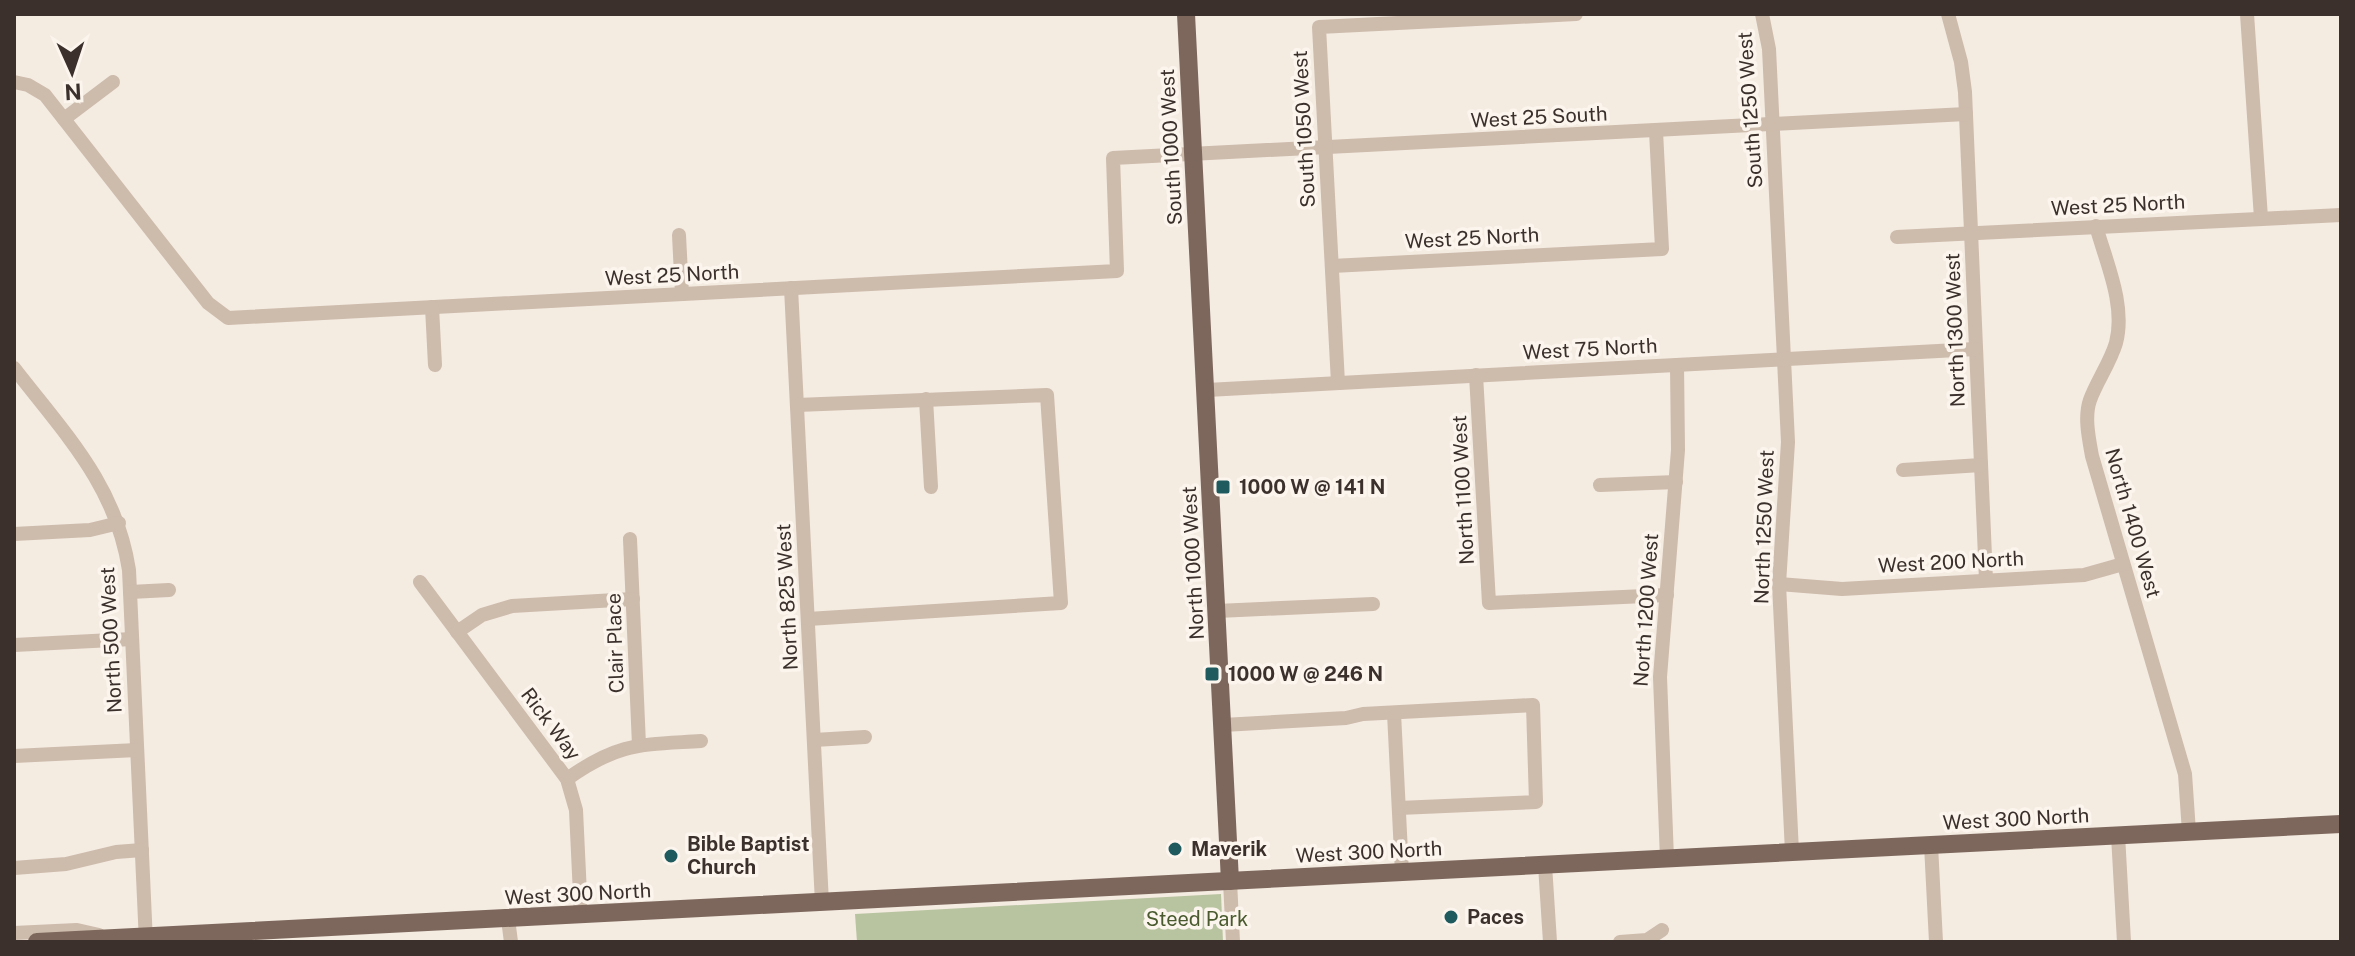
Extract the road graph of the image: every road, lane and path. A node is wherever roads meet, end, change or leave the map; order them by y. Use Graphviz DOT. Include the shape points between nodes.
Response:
graph roads {
  1 [pos="1186,14"];
  2 [pos="1576,14"];
  3 [pos="1762,14"];
  4 [pos="1948,14"];
  5 [pos="2247,14"];
  6 [pos="14,82"];
  7 [pos="113,82"];
  8 [pos="1966,114"];
  9 [pos="64,119"];
  10 [pos="1773,124"];
  11 [pos="1656,131"];
  12 [pos="1326,148"];
  13 [pos="1193,155"];
  14 [pos="1777,204"];
  15 [pos="2341,215"];
  16 [pos="2261,218"];
  17 [pos="2096,226"];
  18 [pos="1971,233"];
  19 [pos="679,235"];
  20 [pos="1897,237"];
  21 [pos="1332,266"];
  22 [pos="1117,271"];
  23 [pos="1200,277"];
  24 [pos="791,288"];
  25 [pos="682,294"];
  26 [pos="432,307"];
  27 [pos="1976,349"];
  28 [pos="1784,359"];
  29 [pos="435,365"];
  30 [pos="1677,365"];
  31 [pos="1476,375"];
  32 [pos="16,376"];
  33 [pos="1338,383"];
  34 [pos="1207,390"];
  35 [pos="926,399"];
  36 [pos="797,405"];
  37 [pos="1981,465"];
  38 [pos="1903,470"];
  39 [pos="1676,482"];
  40 [pos="1600,485"];
  41 [pos="931,487"];
  42 [pos="119,523"];
  43 [pos="14,534"];
  44 [pos="630,539"];
  45 [pos="2123,564"];
  46 [pos="1986,580"];
  47 [pos="420,582"];
  48 [pos="1779,584"];
  49 [pos="169,590"];
  50 [pos="130,592"];
  51 [pos="1667,595"];
  52 [pos="633,599"];
  53 [pos="1373,604"];
  54 [pos="1217,611"];
  55 [pos="808,619"];
  56 [pos="457,632"];
  57 [pos="132,639"];
  58 [pos="14,645"];
  59 [pos="1394,713"];
  60 [pos="1223,725"];
  61 [pos="865,737"];
  62 [pos="814,740"];
  63 [pos="701,741"];
  64 [pos="639,745"];
  65 [pos="137,750"];
  66 [pos="14,756"];
  67 [pos="567,779"];
  68 [pos="1399,808"];
  69 [pos="2341,824"];
  70 [pos="2189,832"];
  71 [pos="2118,835"];
  72 [pos="1931,845"];
  73 [pos="142,850"];
  74 [pos="1792,852"];
  75 [pos="1667,859"];
  76 [pos="1545,865"];
  77 [pos="14,868"];
  78 [pos="1402,873"];
  79 [pos="1230,881"];
  80 [pos="822,903"];
  81 [pos="581,916"];
  82 [pos="508,919"];
  83 [pos="1662,930"];
  84 [pos="14,933"];
  85 [pos="146,939"];
  86 [pos="106,940"];
  87 [pos="37,942"];
  88 [pos="511,942"];
  89 [pos="1233,942"];
  90 [pos="1550,942"];
  91 [pos="1620,942"];
  92 [pos="1936,942"];
  93 [pos="2124,942"];
  1 -- 13 [label="main road, South 1000 West"];
  2 -- 12 [label="street, South 1050 West" via="1319,27"];
  3 -- 10 [label="street, South 1250 West"];
  4 -- 8 [label="street, North 1300 West" via="1961,62"];
  5 -- 16 [label="street"];
  6 -- 9 [label="street" via="45,95"];
  7 -- 9 [label="street"];
  8 -- 10 [label="street, West 25 South"];
  8 -- 18 [label="street, North 1300 West"];
  9 -- 26 [label="street, West 25 North" via="208,303 228,318"];
  10 -- 11 [label="street, West 25 South"];
  10 -- 14 [label="street, South 1250 West"];
  11 -- 12 [label="street, West 25 South"];
  11 -- 21 [label="street, West 25 North" via="1662,249"];
  12 -- 13 [label="street, West 25 South"];
  12 -- 21 [label="street, South 1050 West"];
  13 -- 22 [label="street, West 25 South" via="1113,158"];
  13 -- 23 [label="main road, South 1000 West"];
  14 -- 28 [label="street, North 1250 West"];
  15 -- 16 [label="street, West 25 North"];
  16 -- 17 [label="street, West 25 North"];
  17 -- 18 [label="street, West 25 North"];
  17 -- 45 [label="street, North 1400 West" via="2118,314 2116,342 2089,403 2088,430"];
  18 -- 20 [label="street, West 25 North"];
  18 -- 27 [label="street, North 1300 West"];
  19 -- 25 [label="street"];
  21 -- 33 [label="street, South 1050 West"];
  22 -- 24 [label="street, West 25 North"];
  23 -- 34 [label="main road, North 1000 West"];
  24 -- 25 [label="street, West 25 North"];
  24 -- 36 [label="street, North 825 West"];
  25 -- 26 [label="street, West 25 North"];
  26 -- 29 [label="street"];
  27 -- 28 [label="street, West 75 North"];
  27 -- 37 [label="street, North 1300 West"];
  28 -- 30 [label="street, West 75 North"];
  28 -- 48 [label="street, North 1250 West" via="1788,442"];
  30 -- 31 [label="street, West 75 North"];
  30 -- 39 [label="street, North 1200 West"];
  31 -- 33 [label="street, West 75 North"];
  31 -- 51 [label="street, North 1100 West" via="1489,603"];
  32 -- 42 [label="street, North 500 West" via="90,467"];
  33 -- 34 [label="street, West 75 North"];
  34 -- 54 [label="main road, North 1000 West"];
  35 -- 36 [label="street"];
  35 -- 41 [label="street"];
  35 -- 55 [label="street" via="1047,395 1061,603"];
  36 -- 55 [label="street, North 825 West"];
  37 -- 38 [label="street"];
  37 -- 46 [label="street, North 1300 West"];
  39 -- 40 [label="street"];
  39 -- 51 [label="street, North 1200 West"];
  42 -- 43 [label="street"];
  42 -- 50 [label="street, North 500 West"];
  44 -- 52 [label="street, Clair Place"];
  45 -- 46 [label="street, West 200 North" via="2084,575"];
  45 -- 70 [label="street, North 1400 West" via="2185,774"];
  46 -- 48 [label="street, West 200 North" via="1842,589"];
  47 -- 56 [label="street, Rick Way"];
  48 -- 74 [label="street, North 1250 West"];
  49 -- 50 [label="street"];
  50 -- 57 [label="street, North 500 West"];
  51 -- 75 [label="street, North 1200 West" via="1659,711"];
  52 -- 56 [label="street" via="512,606 482,615"];
  52 -- 64 [label="street, Clair Place"];
  53 -- 54 [label="street"];
  54 -- 60 [label="main road, North 1000 West"];
  55 -- 62 [label="street, North 825 West"];
  56 -- 67 [label="street, Rick Way"];
  57 -- 58 [label="street"];
  57 -- 65 [label="street, North 500 West"];
  59 -- 60 [label="street"];
  59 -- 68 [label="street"];
  59 -- 68 [label="street" via="1533,705 1536,802"];
  60 -- 79 [label="main road, North 1000 West"];
  61 -- 62 [label="street"];
  62 -- 80 [label="street, North 825 West"];
  63 -- 64 [label="street"];
  64 -- 67 [label="street" via="603,756"];
  65 -- 66 [label="street"];
  65 -- 73 [label="street, North 500 West"];
  67 -- 81 [label="street, Rick Way" via="576,810"];
  68 -- 78 [label="street"];
  69 -- 70 [label="main road, West 300 North"];
  70 -- 71 [label="main road, West 300 North"];
  71 -- 72 [label="main road, West 300 North"];
  71 -- 93 [label="street"];
  72 -- 74 [label="main road, West 300 North"];
  72 -- 92 [label="street"];
  73 -- 77 [label="street"];
  73 -- 85 [label="street, North 500 West"];
  74 -- 75 [label="main road, West 300 North"];
  75 -- 76 [label="main road, West 300 North"];
  76 -- 78 [label="main road, West 300 North"];
  76 -- 90 [label="street"];
  78 -- 79 [label="main road, West 300 North"];
  79 -- 80 [label="main road, West 300 North"];
  79 -- 89 [label="street, North 1000 West"];
  80 -- 81 [label="main road, West 300 North"];
  81 -- 82 [label="main road, West 300 North"];
  82 -- 85 [label="main road, West 300 North"];
  82 -- 88 [label="street"];
  83 -- 91 [label="street" via="1647,940"];
  84 -- 86 [label="street, West 300 North" via="77,930"];
  85 -- 86 [label="main road, West 300 North"];
  86 -- 87 [label="main road, West 300 North"];
}
